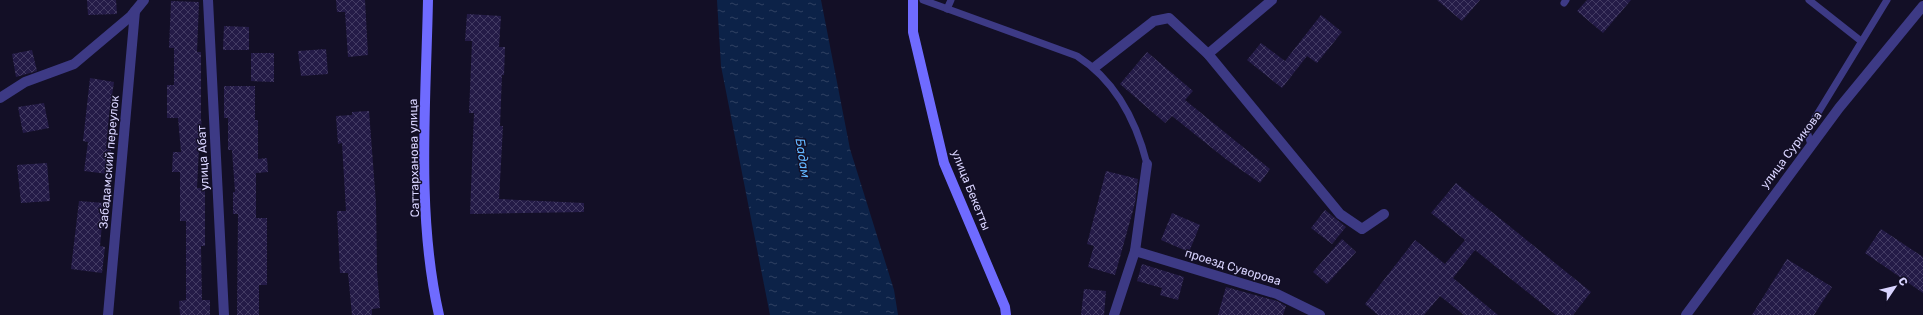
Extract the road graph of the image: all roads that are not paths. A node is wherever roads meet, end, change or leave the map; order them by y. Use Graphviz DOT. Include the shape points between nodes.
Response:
graph roads {
  1 [pos="144,0"];
  2 [pos="208,0"];
  3 [pos="428,0"];
  4 [pos="912,0"];
  5 [pos="923,0"];
  6 [pos="951,0"];
  7 [pos="1272,0"];
  8 [pos="1809,0"];
  9 [pos="1887,0"];
  10 [pos="1923,6"];
  11 [pos="947,9"];
  12 [pos="135,11"];
  13 [pos="1861,41"];
  14 [pos="1208,54"];
  15 [pos="1095,67"];
  16 [pos="0,98"];
  17 [pos="1811,145"];
  18 [pos="1147,164"];
  19 [pos="1384,214"];
  20 [pos="1135,251"];
  21 [pos="1008,312"];
  22 [pos="108,315"];
  23 [pos="224,315"];
  24 [pos="439,315"];
  25 [pos="1114,315"];
  26 [pos="1320,315"];
  27 [pos="1686,315"];
  1 -- 12 [label="street"];
  2 -- 23 [label="street, улица Абат"];
  3 -- 24 [label="street, Саттарханова улица" via="425,165 428,245"];
  4 -- 21 [label="street, улица Бекетты" via="913,32 944,163"];
  5 -- 11 [label="lane"];
  6 -- 11 [label="lane"];
  7 -- 14 [label="street"];
  8 -- 13 [label="lane"];
  9 -- 13 [label="lane"];
  10 -- 17 [label="street, улица Сурикова"];
  11 -- 15 [label="lane" via="1077,56"];
  12 -- 16 [label="street" via="74,64 25,82"];
  12 -- 22 [label="street, Забадамский переулок"];
  13 -- 17 [label="lane" via="1806,131"];
  14 -- 15 [label="street" via="1169,18 1154,21"];
  14 -- 19 [label="street" via="1340,214 1362,229"];
  15 -- 18 [label="lane" via="1124,104 1140,138"];
  17 -- 27 [label="street, улица Сурикова"];
  18 -- 20 [label="street"];
  20 -- 25 [label="street"];
  20 -- 26 [label="street, проезд Суворова" via="1277,294"];
}
